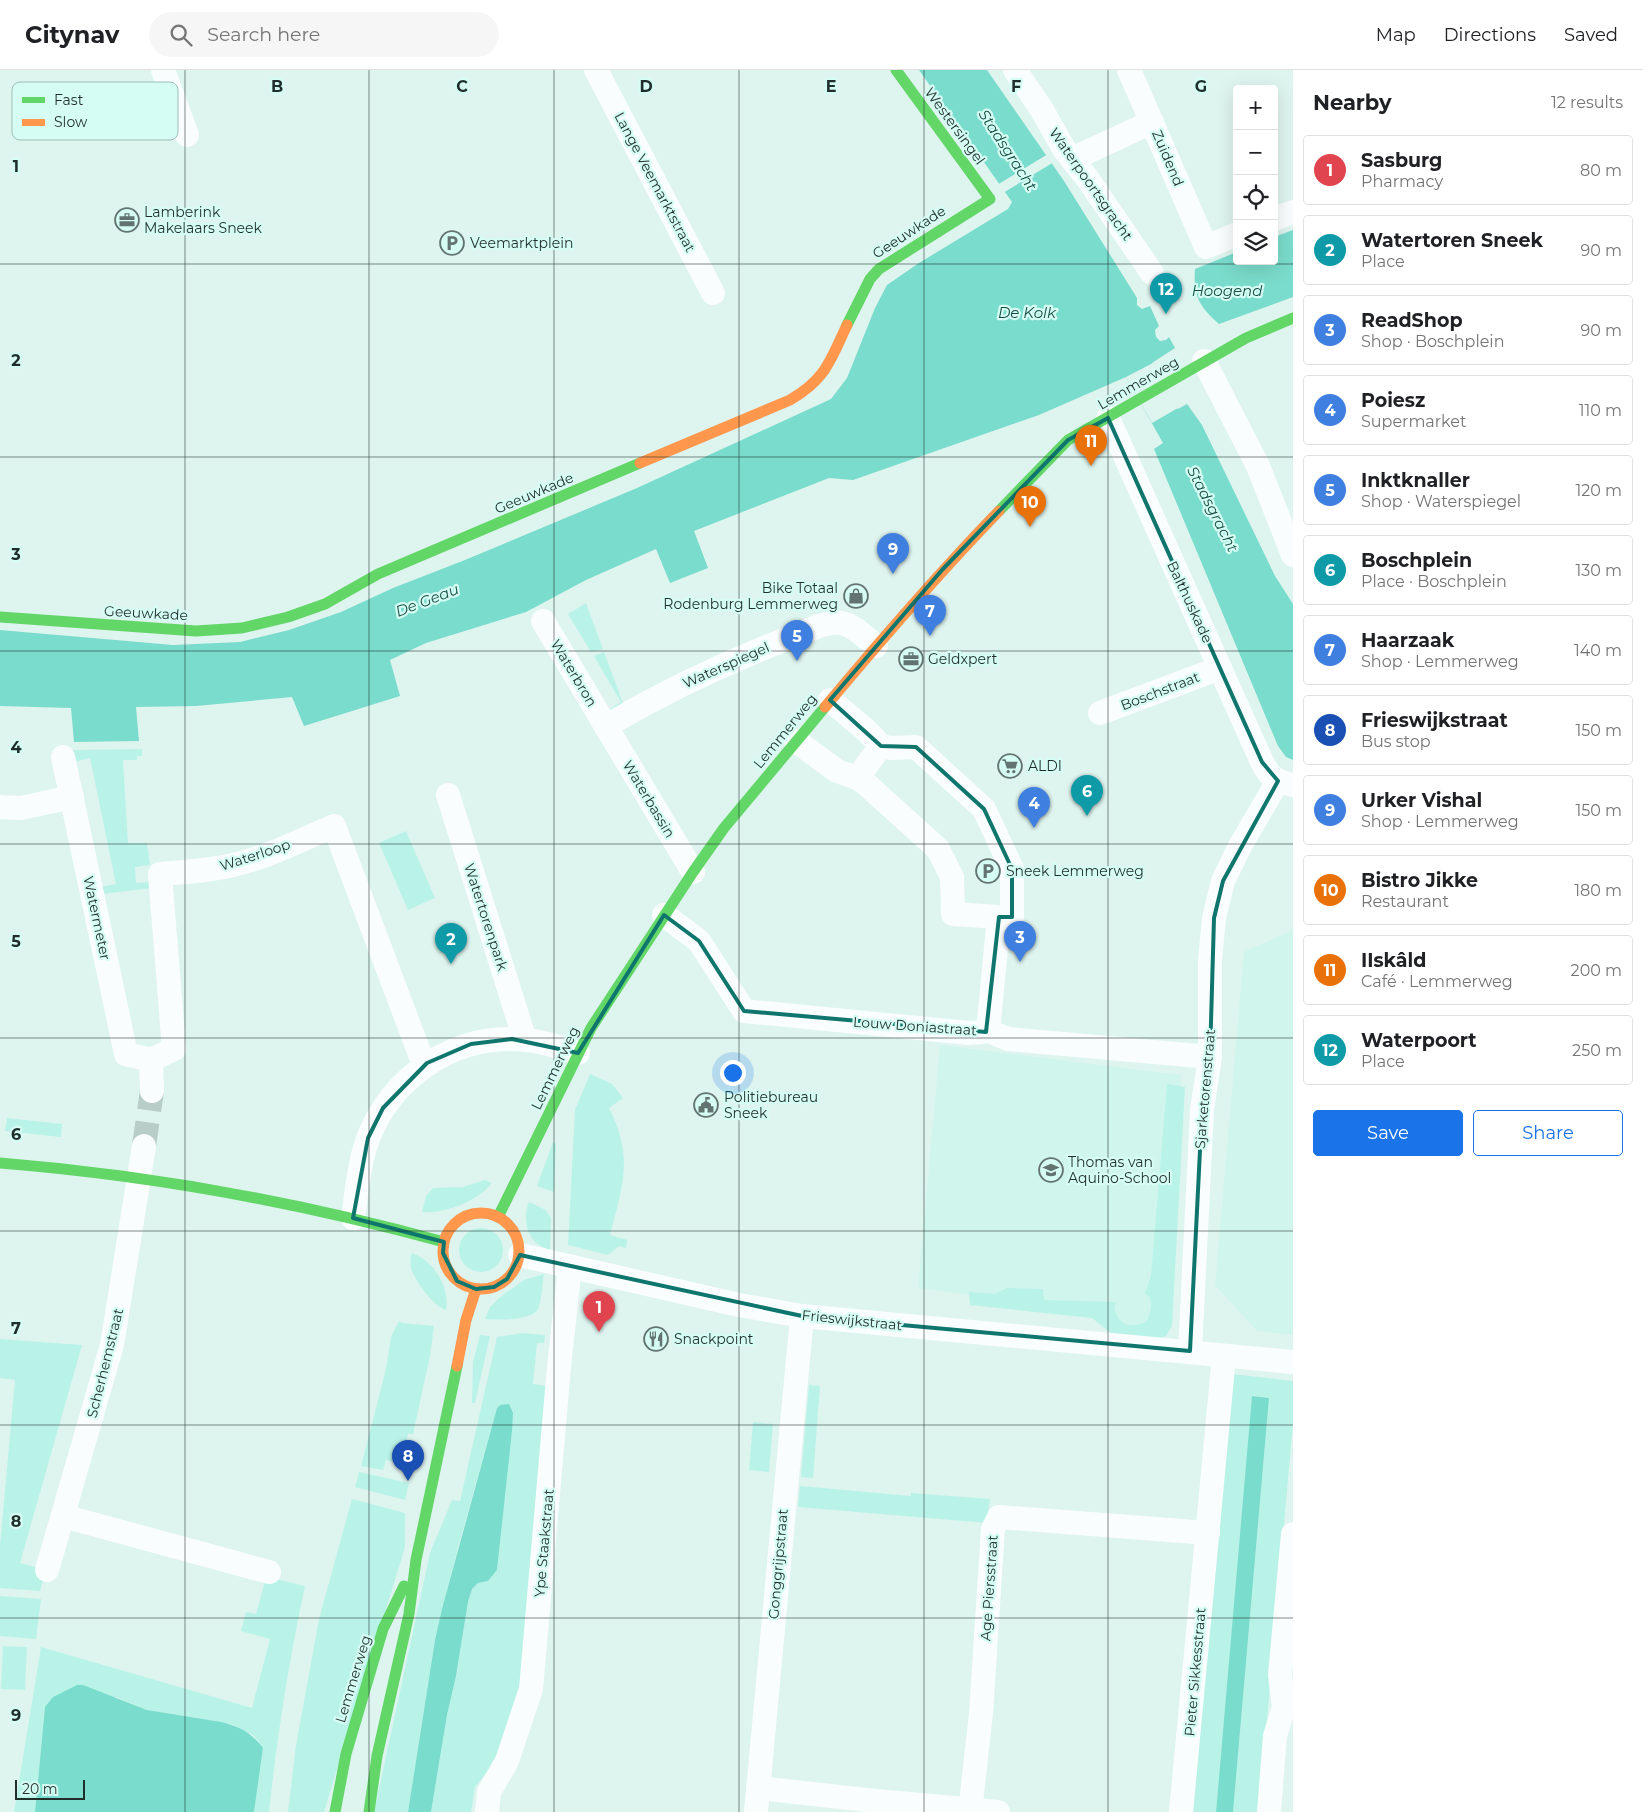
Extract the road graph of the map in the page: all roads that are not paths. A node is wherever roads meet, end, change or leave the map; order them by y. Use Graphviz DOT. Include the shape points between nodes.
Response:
graph roads {
  1 [pos="163,70"];
  2 [pos="596,70"];
  3 [pos="896,70"];
  4 [pos="1015,70"];
  5 [pos="1129,70"];
  6 [pos="168,82"];
  7 [pos="178,110"];
  8 [pos="1152,122"];
  9 [pos="187,134"];
  10 [pos="1072,159"];
  11 [pos="990,199"];
  12 [pos="1293,212"];
  13 [pos="1278,218"];
  14 [pos="1233,236"];
  15 [pos="1152,273"];
  16 [pos="713,293"];
  17 [pos="1293,318"];
  18 [pos="1204,361"];
  19 [pos="1108,418"];
  20 [pos="1293,555"];
  21 [pos="0,617"];
  22 [pos="543,621"];
  23 [pos="876,646"];
  24 [pos="1220,668"];
  25 [pos="830,700"];
  26 [pos="1100,713"];
  27 [pos="606,726"];
  28 [pos="796,741"];
  29 [pos="881,746"];
  30 [pos="63,757"];
  31 [pos="857,778"];
  32 [pos="1286,783"];
  33 [pos="448,795"];
  34 [pos="72,797"];
  35 [pos="0,807"];
  36 [pos="693,872"];
  37 [pos="664,915"];
  38 [pos="999,917"];
  39 [pos="986,1030"];
  40 [pos="525,1040"];
  41 [pos="578,1053"];
  42 [pos="1210,1057"];
  43 [pos="151,1060"];
  44 [pos="424,1065"];
  45 [pos="152,1091"];
  46 [pos="144,1146"];
  47 [pos="0,1163"];
  48 [pos="140,1178"];
  49 [pos="498,1216"];
  50 [pos="353,1218"];
  51 [pos="444,1242"];
  52 [pos="520,1255"];
  53 [pos="570,1266"];
  54 [pos="476,1289"];
  55 [pos="802,1316"];
  56 [pos="1190,1351"];
  57 [pos="1224,1356"];
  58 [pos="1293,1362"];
  59 [pos="63,1516"];
  60 [pos="1208,1533"];
  61 [pos="1293,1534"];
  62 [pos="416,1560"];
  63 [pos="47,1570"];
  64 [pos="269,1572"];
  65 [pos="1289,1708"];
  66 [pos="758,1788"];
  67 [pos="970,1811"];
  68 [pos="335,1812"];
  69 [pos="369,1812"];
  70 [pos="487,1812"];
  71 [pos="756,1812"];
  72 [pos="998,1812"];
  73 [pos="1181,1812"];
  74 [pos="1269,1812"];
  1 -- 6 [label="street"];
  2 -- 16 [label="street, Lange Veemarktstraat"];
  3 -- 11 [label="main road, Westersingel"];
  4 -- 10 [label="street, Waterpoortsgracht"];
  5 -- 8 [label="street, Zuidend"];
  7 -- 9 [label="street"];
  8 -- 10 [label="street"];
  8 -- 14 [label="street, Zuidend" via="1206,247"];
  10 -- 15 [label="street, Waterpoortsgracht"];
  11 -- 21 [label="main road, Geeuwkade" via="879,269 870,279 825,371 818,381 799,395 378,574 325,604 264,624 221,630"];
  12 -- 13 [label="street"];
  17 -- 18 [label="main road"];
  18 -- 19 [label="main road, Lemmerweg"];
  18 -- 20 [label="street" via="1258,466"];
  19 -- 23 [label="main road, Lemmerweg" via="1068,440 942,570"];
  19 -- 24 [label="street, Balthuskade"];
  22 -- 27 [label="street, Waterbron"];
  23 -- 25 [label="main road, Lemmerweg"];
  23 -- 27 [label="street, Waterspiegel" via="852,627 827,624 767,646 694,679"];
  24 -- 26 [label="street, Boschstraat"];
  24 -- 32 [label="street, Balthuskade" via="1267,772"];
  25 -- 28 [label="main road, Lemmerweg"];
  25 -- 29 [label="street"];
  27 -- 36 [label="street, Waterbassin"];
  28 -- 31 [label="street" via="837,770"];
  28 -- 36 [label="main road, Lemmerweg" via="724,828"];
  29 -- 31 [label="street"];
  29 -- 38 [label="street" via="916,747 984,809 1012,869 1012,917"];
  30 -- 34 [label="street, Watermeter"];
  31 -- 38 [label="street" via="938,849 952,877 953,914"];
  32 -- 42 [label="street, Sjarketorenstraat" via="1240,846 1223,881 1214,918 1210,960"];
  33 -- 40 [label="street, Watertorenpark"];
  34 -- 35 [label="street" via="21,808"];
  34 -- 43 [label="street, Watermeter" via="126,1054"];
  36 -- 37 [label="main road, Lemmerweg"];
  37 -- 39 [label="street, Louw Doniastraat" via="699,942 744,1011 969,1033"];
  37 -- 41 [label="main road, Lemmerweg"];
  38 -- 39 [label="street"];
  39 -- 42 [label="street, Louw Doniastraat" via="1008,1039"];
  40 -- 41 [label="street"];
  40 -- 44 [label="street" via="496,1039 471,1044"];
  41 -- 49 [label="main road, Lemmerweg"];
  42 -- 56 [label="street, Sjarketorenstraat" via="1202,1110"];
  43 -- 44 [label="street, Waterloop" via="174,1049 160,874 234,865 334,826"];
  43 -- 45 [label="street"];
  44 -- 50 [label="street" via="396,1092 375,1122 361,1165"];
  46 -- 48 [label="street"];
  47 -- 48 [label="main road"];
  48 -- 50 [label="main road"];
  48 -- 59 [label="street, Scherhemstraat" via="112,1345"];
  49 -- 51 [label="main road" via="482,1213 465,1216 451,1227"];
  49 -- 52 [label="main road" via="517,1236"];
  50 -- 51 [label="main road"];
  51 -- 54 [label="main road" via="443,1253 450,1272 457,1281"];
  52 -- 53 [label="street, Frieswijkstraat"];
  52 -- 54 [label="main road" via="507,1280 494,1287"];
  53 -- 55 [label="street, Frieswijkstraat" via="739,1305"];
  53 -- 70 [label="street, Ype Staakstraat" via="531,1689 507,1761 489,1792"];
  54 -- 62 [label="main road, Lemmerweg" via="466,1320"];
  55 -- 56 [label="street, Frieswijkstraat"];
  55 -- 66 [label="street, Gonggrijpstraat"];
  56 -- 57 [label="street, Frieswijkstraat"];
  57 -- 58 [label="street, Frieswijkstraat"];
  57 -- 60 [label="street, Pieter Sikkesstraat"];
  59 -- 63 [label="street, Scherhemstraat"];
  59 -- 64 [label="street"];
  60 -- 67 [label="street, Age Piersstraat" via="999,1517 993,1528 981,1713"];
  60 -- 73 [label="street, Pieter Sikkesstraat"];
  61 -- 65 [label="street" via="1280,1675"];
  62 -- 68 [label="main road, Lemmerweg" via="383,1629 346,1754"];
  62 -- 69 [label="main road, Lemmerweg" via="409,1614 377,1756"];
  65 -- 74 [label="street" via="1275,1736"];
  66 -- 67 [label="street"];
  66 -- 71 [label="street, Gonggrijpstraat"];
  67 -- 72 [label="street"];
}
